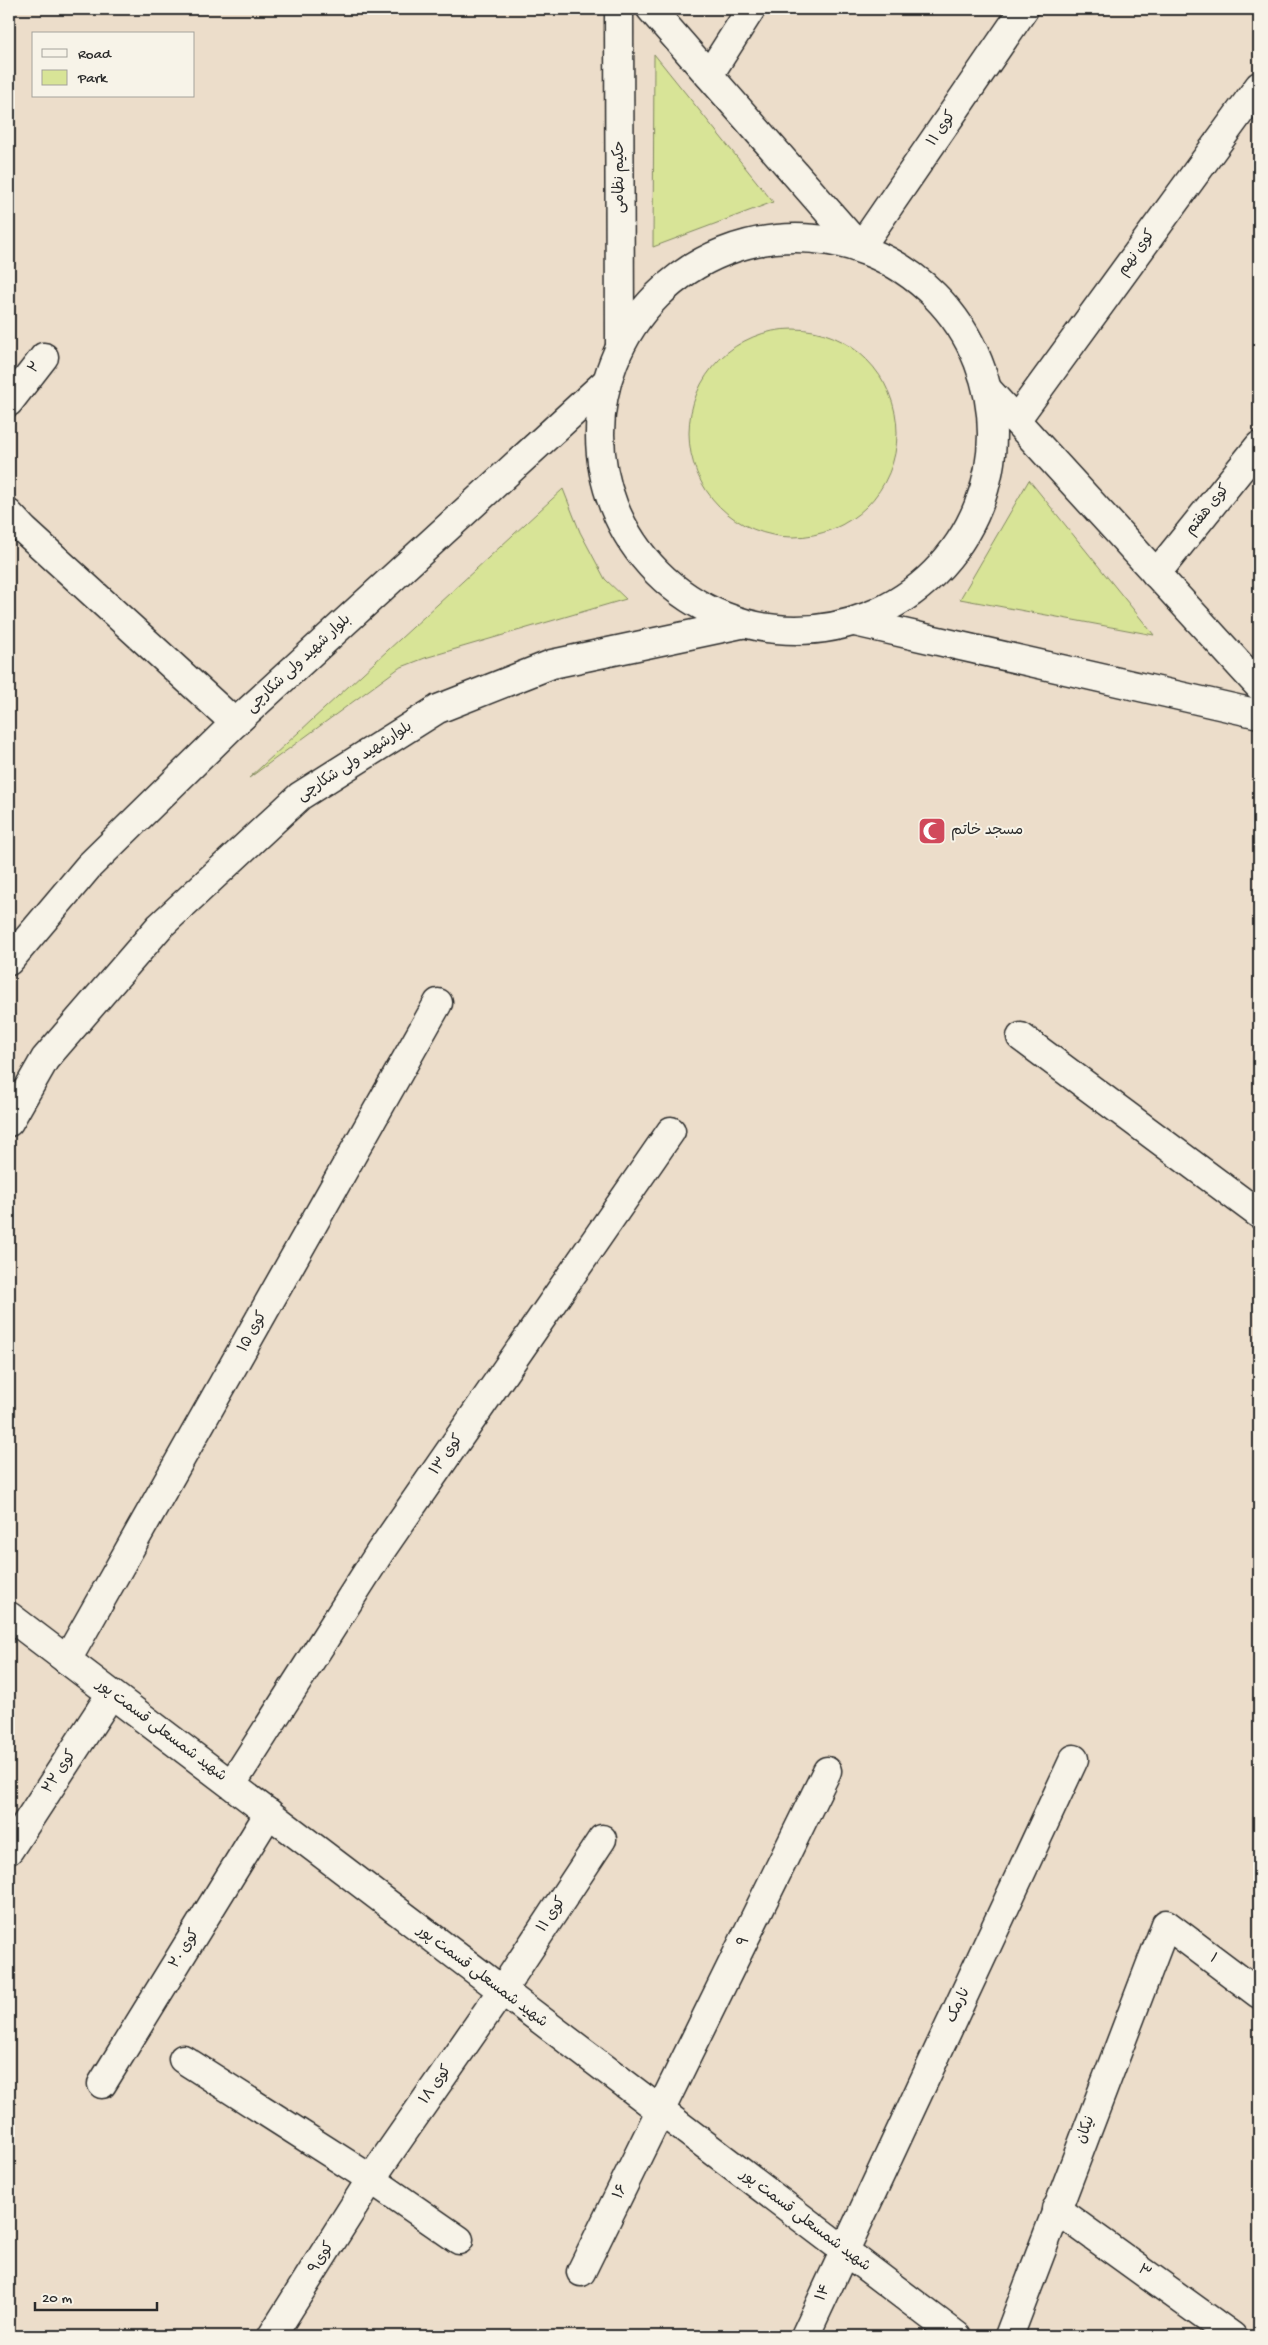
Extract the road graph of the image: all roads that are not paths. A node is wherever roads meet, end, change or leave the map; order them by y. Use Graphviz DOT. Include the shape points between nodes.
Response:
graph roads {
  1 [pos="619,9"];
  2 [pos="651,9"];
  3 [pos="751,9"];
  4 [pos="1024,9"];
  5 [pos="709,75"];
  6 [pos="1259,86"];
  7 [pos="860,248"];
  8 [pos="620,345"];
  9 [pos="44,357"];
  10 [pos="605,383"];
  11 [pos="988,390"];
  12 [pos="9,402"];
  13 [pos="1016,420"];
  14 [pos="1259,446"];
  15 [pos="14,529"];
  16 [pos="1156,574"];
  17 [pos="855,622"];
  18 [pos="741,624"];
  19 [pos="1259,686"];
  20 [pos="1259,714"];
  21 [pos="235,722"];
  22 [pos="9,961"];
  23 [pos="438,1003"];
  24 [pos="1021,1037"];
  25 [pos="9,1122"];
  26 [pos="671,1131"];
  27 [pos="1259,1214"];
  28 [pos="9,1616"];
  29 [pos="67,1660"];
  30 [pos="112,1694"];
  31 [pos="1074,1760"];
  32 [pos="827,1771"];
  33 [pos="232,1784"];
  34 [pos="269,1813"];
  35 [pos="602,1839"];
  36 [pos="9,1850"];
  37 [pos="1166,1924"];
  38 [pos="501,1992"];
  39 [pos="1259,1994"];
  40 [pos="182,2059"];
  41 [pos="102,2084"];
  42 [pos="661,2112"];
  43 [pos="371,2179"];
  44 [pos="1056,2209"];
  45 [pos="459,2240"];
  46 [pos="844,2250"];
  47 [pos="581,2272"];
  48 [pos="272,2336"];
  49 [pos="805,2336"];
  50 [pos="957,2336"];
  51 [pos="1009,2336"];
  52 [pos="1232,2336"];
  1 -- 8 [label="street, حکیم نظامی"];
  2 -- 5 [label="street"];
  3 -- 5 [label="street"];
  4 -- 7 [label="street, کوی ۱۱"];
  5 -- 7 [label="street"];
  6 -- 13 [label="street, کوی نهم"];
  7 -- 8 [label="street" via="805,238 749,244 697,264 652,299"];
  7 -- 11 [label="street" via="898,266 939,299 970,341"];
  8 -- 10 [label="street"];
  9 -- 12 [label="street, ۲"];
  10 -- 18 [label="street" via="598,444 611,504 641,556 685,597"];
  10 -- 21 [label="street, بلوار شهید ولی شکارچی"];
  11 -- 13 [label="street"];
  11 -- 17 [label="street" via="993,448 980,505 950,556 908,596"];
  13 -- 16 [label="street"];
  14 -- 16 [label="street, کوی هفتم"];
  15 -- 21 [label="street"];
  16 -- 19 [label="street"];
  17 -- 18 [label="street" via="798,631"];
  17 -- 20 [label="street"];
  18 -- 25 [label="street, بلوارشهید ولی شکارچی" via="552,664 438,710 300,796 160,926 45,1059"];
  21 -- 22 [label="street, بلوار شهید ولی شکارچی" via="89,866"];
  23 -- 29 [label="street, کوی ۱۵"];
  24 -- 27 [label="street"];
  26 -- 33 [label="street, کوی ۱۳" via="380,1552"];
  28 -- 29 [label="street, شهید شمسعلی قسمت پور"];
  29 -- 30 [label="street, شهید شمسعلی قسمت پور"];
  30 -- 33 [label="street, شهید شمسعلی قسمت پور"];
  30 -- 36 [label="street, کوی ۲۲"];
  31 -- 46 [label="street, نارمک"];
  32 -- 42 [label="street, ۹"];
  33 -- 34 [label="street, شهید شمسعلی قسمت پور"];
  34 -- 38 [label="street, شهید شمسعلی قسمت پور"];
  34 -- 41 [label="street, کوی ۲۰"];
  35 -- 38 [label="street, کوی ۱۱"];
  37 -- 39 [label="street, ۱"];
  37 -- 44 [label="street, نیکان"];
  38 -- 42 [label="street, شهید شمسعلی قسمت پور"];
  38 -- 43 [label="street, کوی ۱۸"];
  40 -- 43 [label="street"];
  42 -- 46 [label="street, شهید شمسعلی قسمت پور"];
  42 -- 47 [label="street, ۱۶"];
  43 -- 45 [label="street"];
  43 -- 48 [label="street, کوی۹"];
  44 -- 51 [label="street, نیکان"];
  44 -- 52 [label="street, ۳"];
  46 -- 49 [label="street, ۱۴"];
  46 -- 50 [label="street, شهید شمسعلی قسمت پور"];
}
